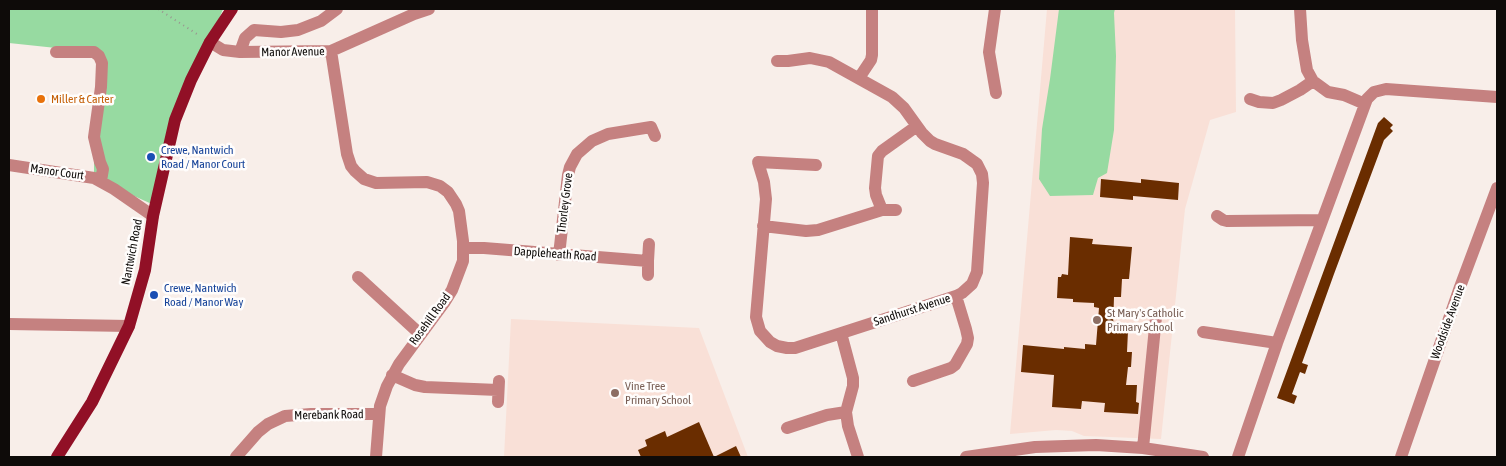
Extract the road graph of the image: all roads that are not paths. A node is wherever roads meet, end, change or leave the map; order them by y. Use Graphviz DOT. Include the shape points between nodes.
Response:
graph roads {
  1 [pos="232,9"];
  2 [pos="337,9"];
  3 [pos="429,9"];
  4 [pos="872,9"];
  5 [pos="996,9"];
  6 [pos="1300,9"];
  7 [pos="210,42"];
  8 [pos="330,51"];
  9 [pos="56,52"];
  10 [pos="240,52"];
  11 [pos="777,61"];
  12 [pos="859,78"];
  13 [pos="1313,81"];
  14 [pos="996,93"];
  15 [pos="1497,96"];
  16 [pos="1250,99"];
  17 [pos="1365,104"];
  18 [pos="917,126"];
  19 [pos="652,127"];
  20 [pos="9,165"];
  21 [pos="816,165"];
  22 [pos="101,181"];
  23 [pos="1497,188"];
  24 [pos="882,210"];
  25 [pos="896,210"];
  26 [pos="153,216"];
  27 [pos="1217,216"];
  28 [pos="1322,220"];
  29 [pos="763,226"];
  30 [pos="649,244"];
  31 [pos="463,248"];
  32 [pos="559,255"];
  33 [pos="648,261"];
  34 [pos="648,275"];
  35 [pos="361,285"];
  36 [pos="956,296"];
  37 [pos="1156,317"];
  38 [pos="9,324"];
  39 [pos="129,326"];
  40 [pos="1203,332"];
  41 [pos="841,333"];
  42 [pos="420,334"];
  43 [pos="1277,343"];
  44 [pos="392,375"];
  45 [pos="913,381"];
  46 [pos="498,391"];
  47 [pos="846,412"];
  48 [pos="378,414"];
  49 [pos="787,428"];
  50 [pos="1144,448"];
  51 [pos="57,457"];
  52 [pos="236,457"];
  53 [pos="376,457"];
  54 [pos="858,457"];
  55 [pos="966,457"];
  56 [pos="1202,457"];
  57 [pos="1238,457"];
  58 [pos="1401,457"];
  1 -- 7 [label="main road, Nantwich Road"];
  2 -- 10 [label="street" via="321,21 298,30 254,30"];
  3 -- 8 [label="street, Manor Avenue"];
  4 -- 12 [label="street" via="872,55"];
  5 -- 14 [label="street" via="989,52"];
  6 -- 13 [label="street" via="1304,55"];
  7 -- 10 [label="street, Manor Avenue" via="223,50"];
  7 -- 26 [label="main road, Nantwich Road" via="175,120"];
  8 -- 10 [label="street, Manor Avenue"];
  8 -- 31 [label="street, Rosehill Road" via="351,166 359,176 376,184 427,182 440,186 453,198 459,211"];
  9 -- 22 [label="street" via="94,52 102,63 94,137 103,169"];
  11 -- 12 [label="street, Sandhurst Avenue" via="818,58"];
  12 -- 18 [label="street, Sandhurst Avenue" via="892,97"];
  13 -- 16 [label="street" via="1281,100 1266,103"];
  13 -- 17 [label="street" via="1328,92"];
  15 -- 17 [label="street" via="1386,89 1374,92"];
  17 -- 28 [label="street"];
  18 -- 24 [label="street" via="878,156 876,195"];
  18 -- 36 [label="street, Sandhurst Avenue" via="935,144 973,160 983,178 975,278 968,289"];
  19 -- 32 [label="street, Thorley Grove" via="599,137 577,154 568,175"];
  20 -- 22 [label="street, Manor Court"];
  21 -- 29 [label="street, Sandhurst Avenue" via="758,162 765,192"];
  22 -- 26 [label="street, Manor Court"];
  23 -- 58 [label="street, Woodside Avenue"];
  24 -- 25 [label="street"];
  24 -- 29 [label="street" via="818,230"];
  26 -- 39 [label="main road, Nantwich Road" via="145,270"];
  27 -- 28 [label="street" via="1227,221"];
  28 -- 43 [label="street"];
  29 -- 41 [label="street, Sandhurst Avenue" via="756,317 760,331 770,342 787,348"];
  30 -- 33 [label="street"];
  31 -- 32 [label="street, Dappleheath Road"];
  31 -- 42 [label="street, Rosehill Road" via="463,261 452,290"];
  32 -- 33 [label="street, Dappleheath Road"];
  33 -- 34 [label="street"];
  35 -- 42 [label="street"];
  36 -- 41 [label="street, Sandhurst Avenue"];
  36 -- 45 [label="street" via="967,344 951,368"];
  37 -- 50 [label="street"];
  38 -- 39 [label="street"];
  39 -- 51 [label="main road, Nantwich Road" via="92,402"];
  40 -- 43 [label="street"];
  41 -- 47 [label="street" via="854,378"];
  42 -- 44 [label="street, Rosehill Road"];
  43 -- 57 [label="street"];
  44 -- 46 [label="street" via="425,387"];
  44 -- 48 [label="street, Rosehill Road"];
  47 -- 49 [label="street"];
  47 -- 54 [label="street"];
  48 -- 52 [label="street, Merebank Road" via="285,416 258,432"];
  48 -- 53 [label="street, Rosehill Road"];
  50 -- 55 [label="street" via="1096,445 1035,447"];
  50 -- 56 [label="street"];
}
